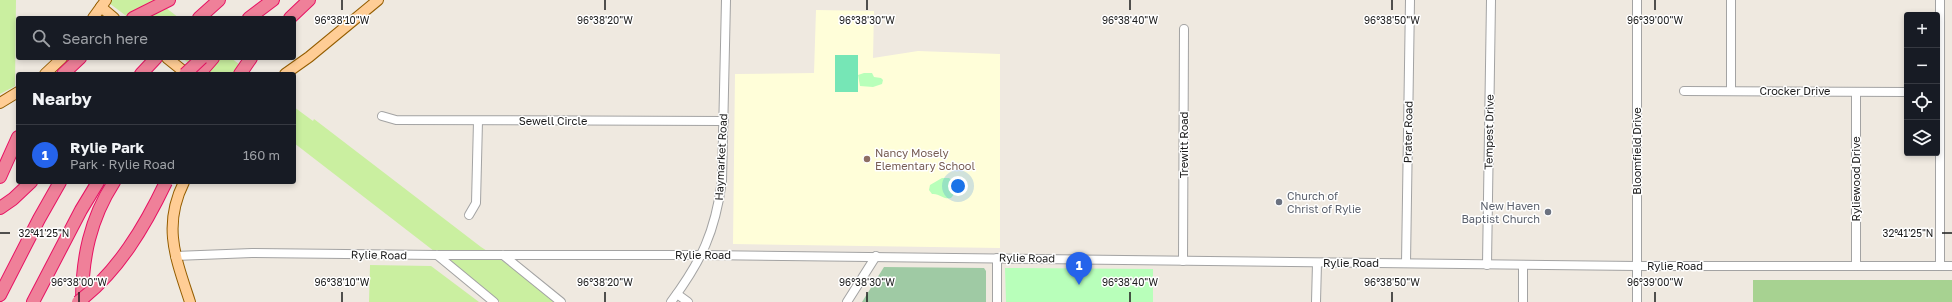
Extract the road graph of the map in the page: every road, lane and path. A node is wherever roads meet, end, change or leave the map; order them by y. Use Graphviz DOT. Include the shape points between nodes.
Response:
graph roads {
  1 [pos="168,0"];
  2 [pos="219,0"];
  3 [pos="272,0"];
  4 [pos="309,0"];
  5 [pos="378,0"];
  6 [pos="726,0"];
  7 [pos="1410,0"];
  8 [pos="1491,0"];
  9 [pos="1637,0"];
  10 [pos="1731,0"];
  11 [pos="1940,0"];
  12 [pos="104,4"];
  13 [pos="95,16"];
  14 [pos="113,16"];
  15 [pos="137,16"];
  16 [pos="201,16"];
  17 [pos="252,16"];
  18 [pos="292,16"];
  19 [pos="1184,29"];
  20 [pos="60,60"];
  21 [pos="78,60"];
  22 [pos="154,60"];
  23 [pos="169,60"];
  24 [pos="200,60"];
  25 [pos="211,60"];
  26 [pos="250,60"];
  27 [pos="47,72"];
  28 [pos="65,72"];
  29 [pos="143,72"];
  30 [pos="184,72"];
  31 [pos="188,72"];
  32 [pos="201,72"];
  33 [pos="241,72"];
  34 [pos="288,72"];
  35 [pos="1938,84"];
  36 [pos="1684,91"];
  37 [pos="1731,91"];
  38 [pos="1856,92"];
  39 [pos="1904,92"];
  40 [pos="16,93"];
  41 [pos="0,102"];
  42 [pos="382,116"];
  43 [pos="1938,120"];
  44 [pos="478,121"];
  45 [pos="724,121"];
  46 [pos="16,141"];
  47 [pos="0,177"];
  48 [pos="29,184"];
  49 [pos="59,184"];
  50 [pos="97,184"];
  51 [pos="113,184"];
  52 [pos="165,184"];
  53 [pos="183,184"];
  54 [pos="0,208"];
  55 [pos="468,215"];
  56 [pos="437,255"];
  57 [pos="503,255"];
  58 [pos="702,255"];
  59 [pos="175,256"];
  60 [pos="876,256"];
  61 [pos="997,258"];
  62 [pos="1183,261"];
  63 [pos="1316,263"];
  64 [pos="1406,263"];
  65 [pos="1487,265"];
  66 [pos="1523,265"];
  67 [pos="1637,266"];
  68 [pos="1856,266"];
  69 [pos="1940,266"];
  70 [pos="1952,266"];
  71 [pos="677,294"];
  72 [pos="0,295"];
  73 [pos="33,302"];
  74 [pos="78,302"];
  75 [pos="82,302"];
  76 [pos="190,302"];
  77 [pos="494,302"];
  78 [pos="561,302"];
  79 [pos="671,302"];
  80 [pos="688,302"];
  81 [pos="847,302"];
  82 [pos="997,302"];
  83 [pos="1316,302"];
  84 [pos="1523,302"];
  85 [pos="1636,302"];
  1 -- 15 [label="highway"];
  2 -- 16 [label="highway"];
  3 -- 17 [label="highway"];
  4 -- 18 [label="highway"];
  5 -- 34 [label="main road"];
  6 -- 45 [label="street, Haymarket Road"];
  7 -- 64 [label="street, Prater Road"];
  8 -- 65 [label="street, Tempest Drive"];
  9 -- 67 [label="street, Bloomfield Drive"];
  10 -- 37 [label="street"];
  11 -- 35 [label="street"];
  12 -- 13 [label="main road"];
  12 -- 14 [label="main road"];
  19 -- 62 [label="street, Trewitt Road"];
  20 -- 27 [label="main road"];
  21 -- 28 [label="highway"];
  22 -- 29 [label="highway"];
  23 -- 30 [label="main road"];
  24 -- 31 [label="highway, bridge"];
  25 -- 32 [label="highway"];
  26 -- 33 [label="highway"];
  36 -- 37 [label="street, Crocker Drive"];
  37 -- 38 [label="street, Crocker Drive"];
  38 -- 39 [label="street, Crocker Drive"];
  38 -- 68 [label="street, Ryliewood Drive"];
  40 -- 41 [label="main road"];
  42 -- 44 [label="street, Sewell Circle" via="396,120"];
  43 -- 69 [label="street"];
  44 -- 45 [label="street, Sewell Circle"];
  44 -- 55 [label="street" via="476,203"];
  45 -- 58 [label="street, Haymarket Road" via="722,180 718,205"];
  46 -- 47 [label="highway"];
  48 -- 54 [label="highway"];
  49 -- 72 [label="highway" via="38,219"];
  50 -- 73 [label="highway"];
  51 -- 75 [label="highway" via="96,215 89,235 84,258"];
  52 -- 74 [label="highway, bridge" via="135,240 91,292"];
  53 -- 59 [label="main road" via="171,224"];
  56 -- 57 [label="street, Rylie Road"];
  56 -- 59 [label="street, Rylie Road" via="252,253"];
  56 -- 77 [label="street"];
  57 -- 58 [label="street, Rylie Road"];
  57 -- 78 [label="street"];
  58 -- 60 [label="street, Rylie Road"];
  58 -- 71 [label="street, Haymarket Road"];
  59 -- 76 [label="main road"];
  60 -- 61 [label="street, Rylie Road"];
  60 -- 81 [label="street"];
  61 -- 62 [label="street, Rylie Road"];
  61 -- 82 [label="street"];
  62 -- 63 [label="street, Rylie Road"];
  63 -- 64 [label="street, Rylie Road"];
  63 -- 83 [label="street"];
  64 -- 65 [label="street, Rylie Road"];
  65 -- 66 [label="street, Rylie Road"];
  66 -- 67 [label="street, Rylie Road"];
  66 -- 84 [label="street"];
  67 -- 68 [label="street, Rylie Road"];
  67 -- 85 [label="street, Bloomfield Drive"];
  68 -- 69 [label="street, Rylie Road"];
  69 -- 70 [label="street, Rylie Road"];
  71 -- 79 [label="street, Haymarket Road"];
  71 -- 80 [label="street"];
}
